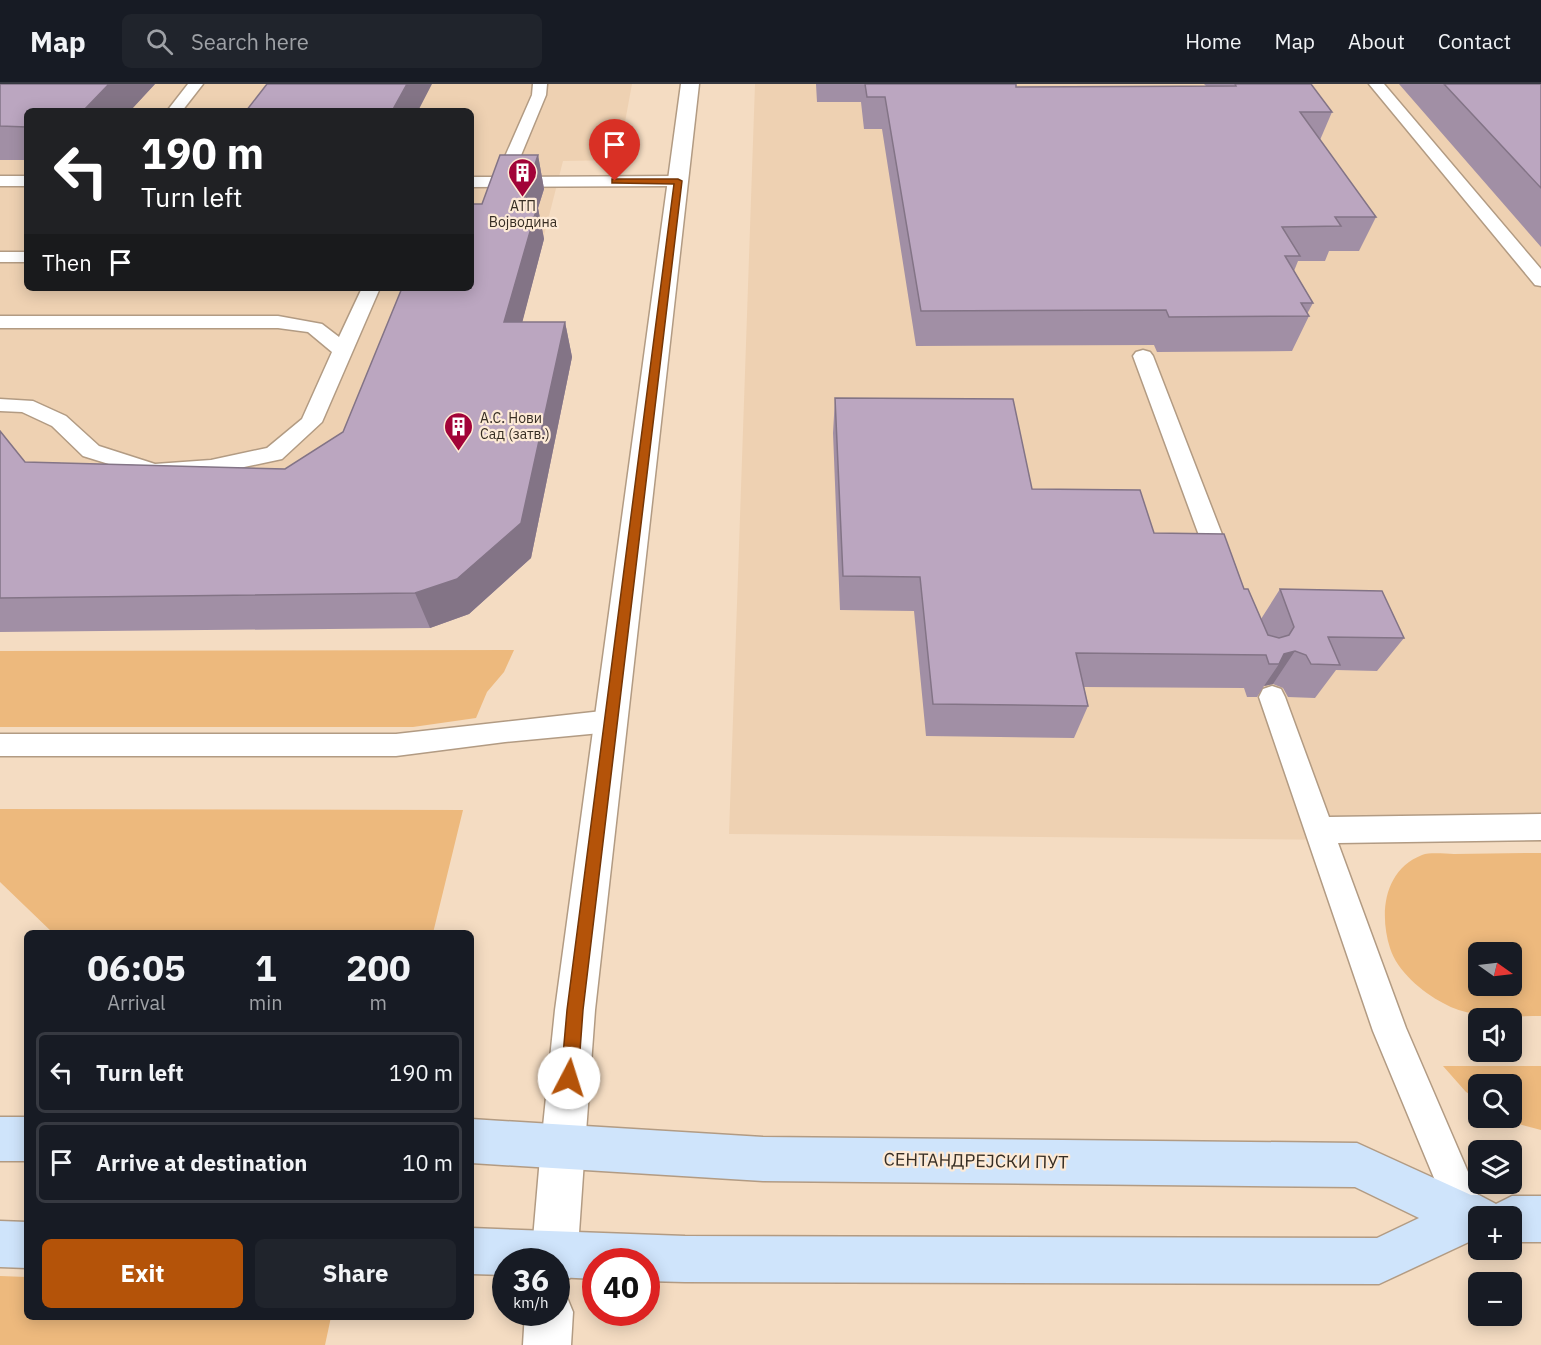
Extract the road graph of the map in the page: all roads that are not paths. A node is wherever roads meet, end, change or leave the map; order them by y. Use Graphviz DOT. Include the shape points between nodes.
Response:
graph roads {
  1 [pos="196,84"];
  2 [pos="540,84"];
  3 [pos="690,84"];
  4 [pos="1376,84"];
  5 [pos="176,108"];
  6 [pos="0,181"];
  7 [pos="24,181"];
  8 [pos="678,181"];
  9 [pos="474,182"];
  10 [pos="502,182"];
  11 [pos="0,257"];
  12 [pos="24,257"];
  13 [pos="1541,281"];
  14 [pos="370,291"];
  15 [pos="0,322"];
  16 [pos="343,352"];
  17 [pos="1143,356"];
  18 [pos="0,405"];
  19 [pos="1231,589"];
  20 [pos="1272,697"];
  21 [pos="611,721"];
  22 [pos="0,745"];
  23 [pos="1541,827"];
  24 [pos="1319,830"];
  25 [pos="0,1139"];
  26 [pos="24,1139"];
  27 [pos="474,1141"];
  28 [pos="563,1146"];
  29 [pos="1481,1206"];
  30 [pos="1468,1210"];
  31 [pos="1522,1219"];
  32 [pos="1541,1219"];
  33 [pos="1468,1226"];
  34 [pos="0,1244"];
  35 [pos="24,1245"];
  36 [pos="555,1248"];
  37 [pos="474,1251"];
  38 [pos="492,1253"];
  39 [pos="570,1258"];
  40 [pos="548,1326"];
  41 [pos="547,1345"];
  1 -- 5 [label="lane"];
  2 -- 10 [label="lane" via="539,95"];
  3 -- 8 [label="street"];
  4 -- 13 [label="lane"];
  6 -- 7 [label="lane"];
  8 -- 10 [label="lane"];
  8 -- 21 [label="street"];
  9 -- 10 [label="lane"];
  11 -- 12 [label="lane"];
  14 -- 16 [label="lane"];
  15 -- 16 [label="lane" via="313,325"];
  16 -- 18 [label="lane" via="311,422 274,454 211,467 154,471 90,451 59,421 26,406"];
  17 -- 19 [label="lane"];
  20 -- 24 [label="lane"];
  21 -- 22 [label="lane" via="396,745"];
  21 -- 28 [label="street" via="575,1010"];
  23 -- 24 [label="lane"];
  24 -- 29 [label="lane" via="1390,1031"];
  25 -- 26 [label="main road"];
  27 -- 28 [label="main road, СЕНТАНДРЕЈСКИ ПУТ"];
  28 -- 30 [label="main road, СЕНТАНДРЕЈСКИ ПУТ" via="763,1159 1357,1165"];
  28 -- 36 [label="street"];
  31 -- 32 [label="main road, СЕНТАНДРЕЈСКИ ПУТ"];
  33 -- 39 [label="main road, СЕНТАНДРЕЈСКИ ПУТ" via="1379,1261"];
  34 -- 35 [label="main road"];
  37 -- 38 [label="main road, СЕНТАНДРЕЈСКИ ПУТ"];
  40 -- 41 [label="street"];
}
